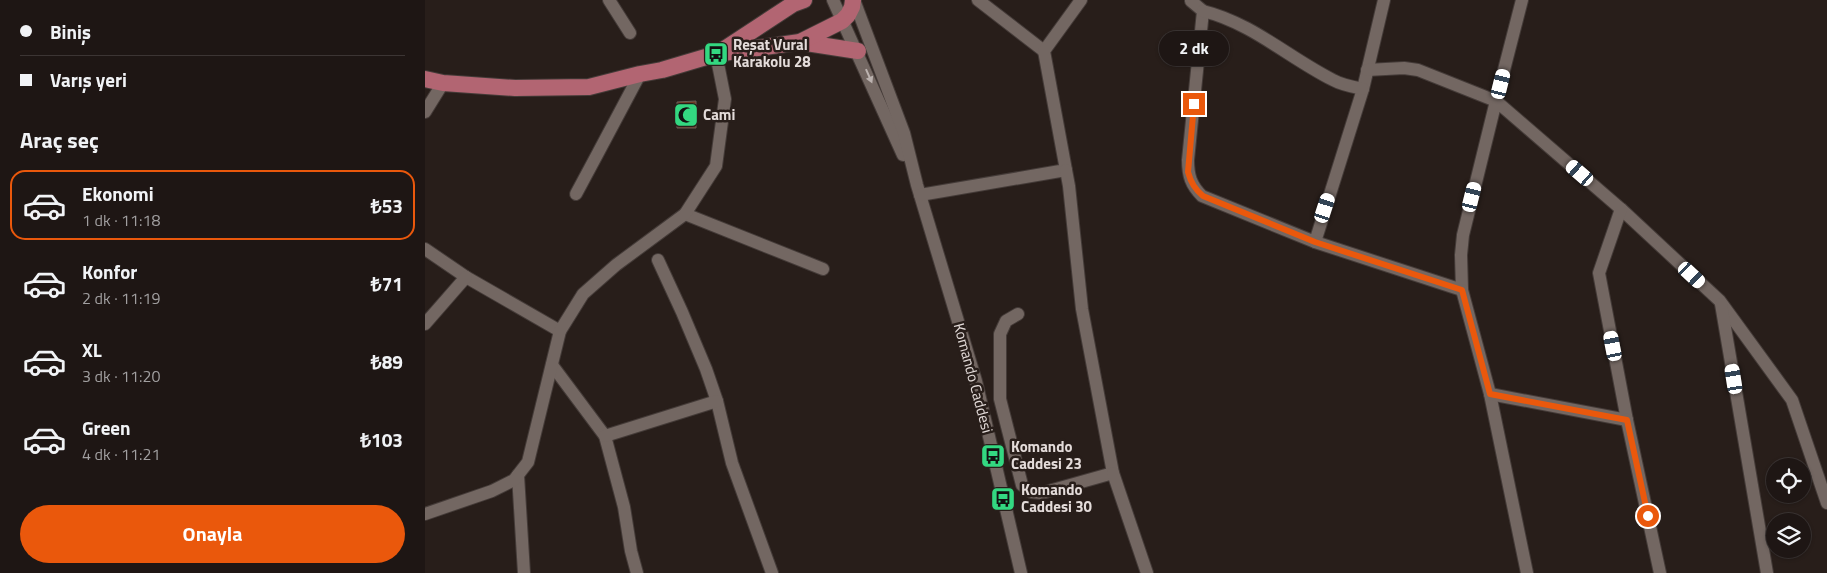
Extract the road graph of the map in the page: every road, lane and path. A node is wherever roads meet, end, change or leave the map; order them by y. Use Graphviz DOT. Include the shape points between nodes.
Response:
graph roads {
  1 [pos="609,0"];
  2 [pos="833,0"];
  3 [pos="853,0"];
  4 [pos="978,0"];
  5 [pos="1081,0"];
  6 [pos="1191,0"];
  7 [pos="1384,0"];
  8 [pos="1522,0"];
  9 [pos="798,1"];
  10 [pos="1203,11"];
  11 [pos="842,21"];
  12 [pos="630,33"];
  13 [pos="800,42"];
  14 [pos="858,51"];
  15 [pos="1044,51"];
  16 [pos="716,54"];
  17 [pos="1367,70"];
  18 [pos="640,74"];
  19 [pos="425,79"];
  20 [pos="443,83"];
  21 [pos="1363,89"];
  22 [pos="1496,101"];
  23 [pos="425,112"];
  24 [pos="1065,170"];
  25 [pos="919,190"];
  26 [pos="575,194"];
  27 [pos="1621,209"];
  28 [pos="685,214"];
  29 [pos="1315,242"];
  30 [pos="425,249"];
  31 [pos="658,260"];
  32 [pos="823,269"];
  33 [pos="466,277"];
  34 [pos="1462,290"];
  35 [pos="1721,301"];
  36 [pos="1018,314"];
  37 [pos="425,324"];
  38 [pos="560,330"];
  39 [pos="552,365"];
  40 [pos="1490,394"];
  41 [pos="717,400"];
  42 [pos="1627,420"];
  43 [pos="605,436"];
  44 [pos="1113,472"];
  45 [pos="517,475"];
  46 [pos="1827,503"];
  47 [pos="425,514"];
  48 [pos="524,573"];
  49 [pos="637,573"];
  50 [pos="773,573"];
  51 [pos="1021,573"];
  52 [pos="1147,573"];
  53 [pos="1527,573"];
  54 [pos="1660,573"];
  55 [pos="1767,573"];
  1 -- 12 [label="street"];
  2 -- 11 [label="street"];
  3 -- 11 [label="main road" via="848,15"];
  3 -- 25 [label="street" via="904,132"];
  4 -- 15 [label="street"];
  5 -- 15 [label="street"];
  6 -- 10 [label="street"];
  7 -- 17 [label="street"];
  8 -- 22 [label="street"];
  9 -- 16 [label="main road"];
  10 -- 21 [label="street" via="1244,26 1333,80"];
  10 -- 29 [label="street" via="1188,160 1190,181 1203,196"];
  11 -- 13 [label="main road"];
  11 -- 14 [label="street"];
  13 -- 14 [label="main road"];
  13 -- 16 [label="main road"];
  14 -- 25 [label="street, one-way"];
  15 -- 24 [label="street"];
  16 -- 18 [label="main road"];
  16 -- 28 [label="street" via="725,99 716,166"];
  17 -- 21 [label="street"];
  17 -- 22 [label="street" via="1418,70"];
  18 -- 20 [label="main road" via="589,87 515,88"];
  18 -- 26 [label="street"];
  19 -- 20 [label="main road"];
  20 -- 23 [label="street"];
  21 -- 29 [label="street"];
  22 -- 27 [label="street"];
  22 -- 34 [label="street" via="1463,235"];
  24 -- 25 [label="street"];
  24 -- 44 [label="street" via="1082,309"];
  25 -- 51 [label="street, Komando Caddesi" via="976,381"];
  27 -- 35 [label="street"];
  27 -- 42 [label="street" via="1599,273"];
  28 -- 32 [label="street"];
  28 -- 38 [label="street" via="583,294"];
  29 -- 34 [label="street"];
  30 -- 33 [label="street"];
  31 -- 41 [label="street" via="694,338"];
  33 -- 37 [label="street"];
  33 -- 38 [label="street"];
  34 -- 40 [label="street"];
  35 -- 46 [label="street" via="1792,400"];
  35 -- 55 [label="street"];
  36 -- 44 [label="street" via="1006,321 1000,334 1000,399 1022,485 1031,492 1042,493"];
  38 -- 39 [label="street"];
  39 -- 43 [label="street"];
  39 -- 45 [label="street" via="528,462"];
  40 -- 42 [label="street"];
  40 -- 53 [label="street"];
  41 -- 43 [label="street"];
  41 -- 50 [label="street" via="732,463"];
  42 -- 54 [label="street"];
  43 -- 49 [label="street"];
  44 -- 52 [label="street"];
  45 -- 47 [label="street" via="492,492"];
  45 -- 48 [label="street"];
}
